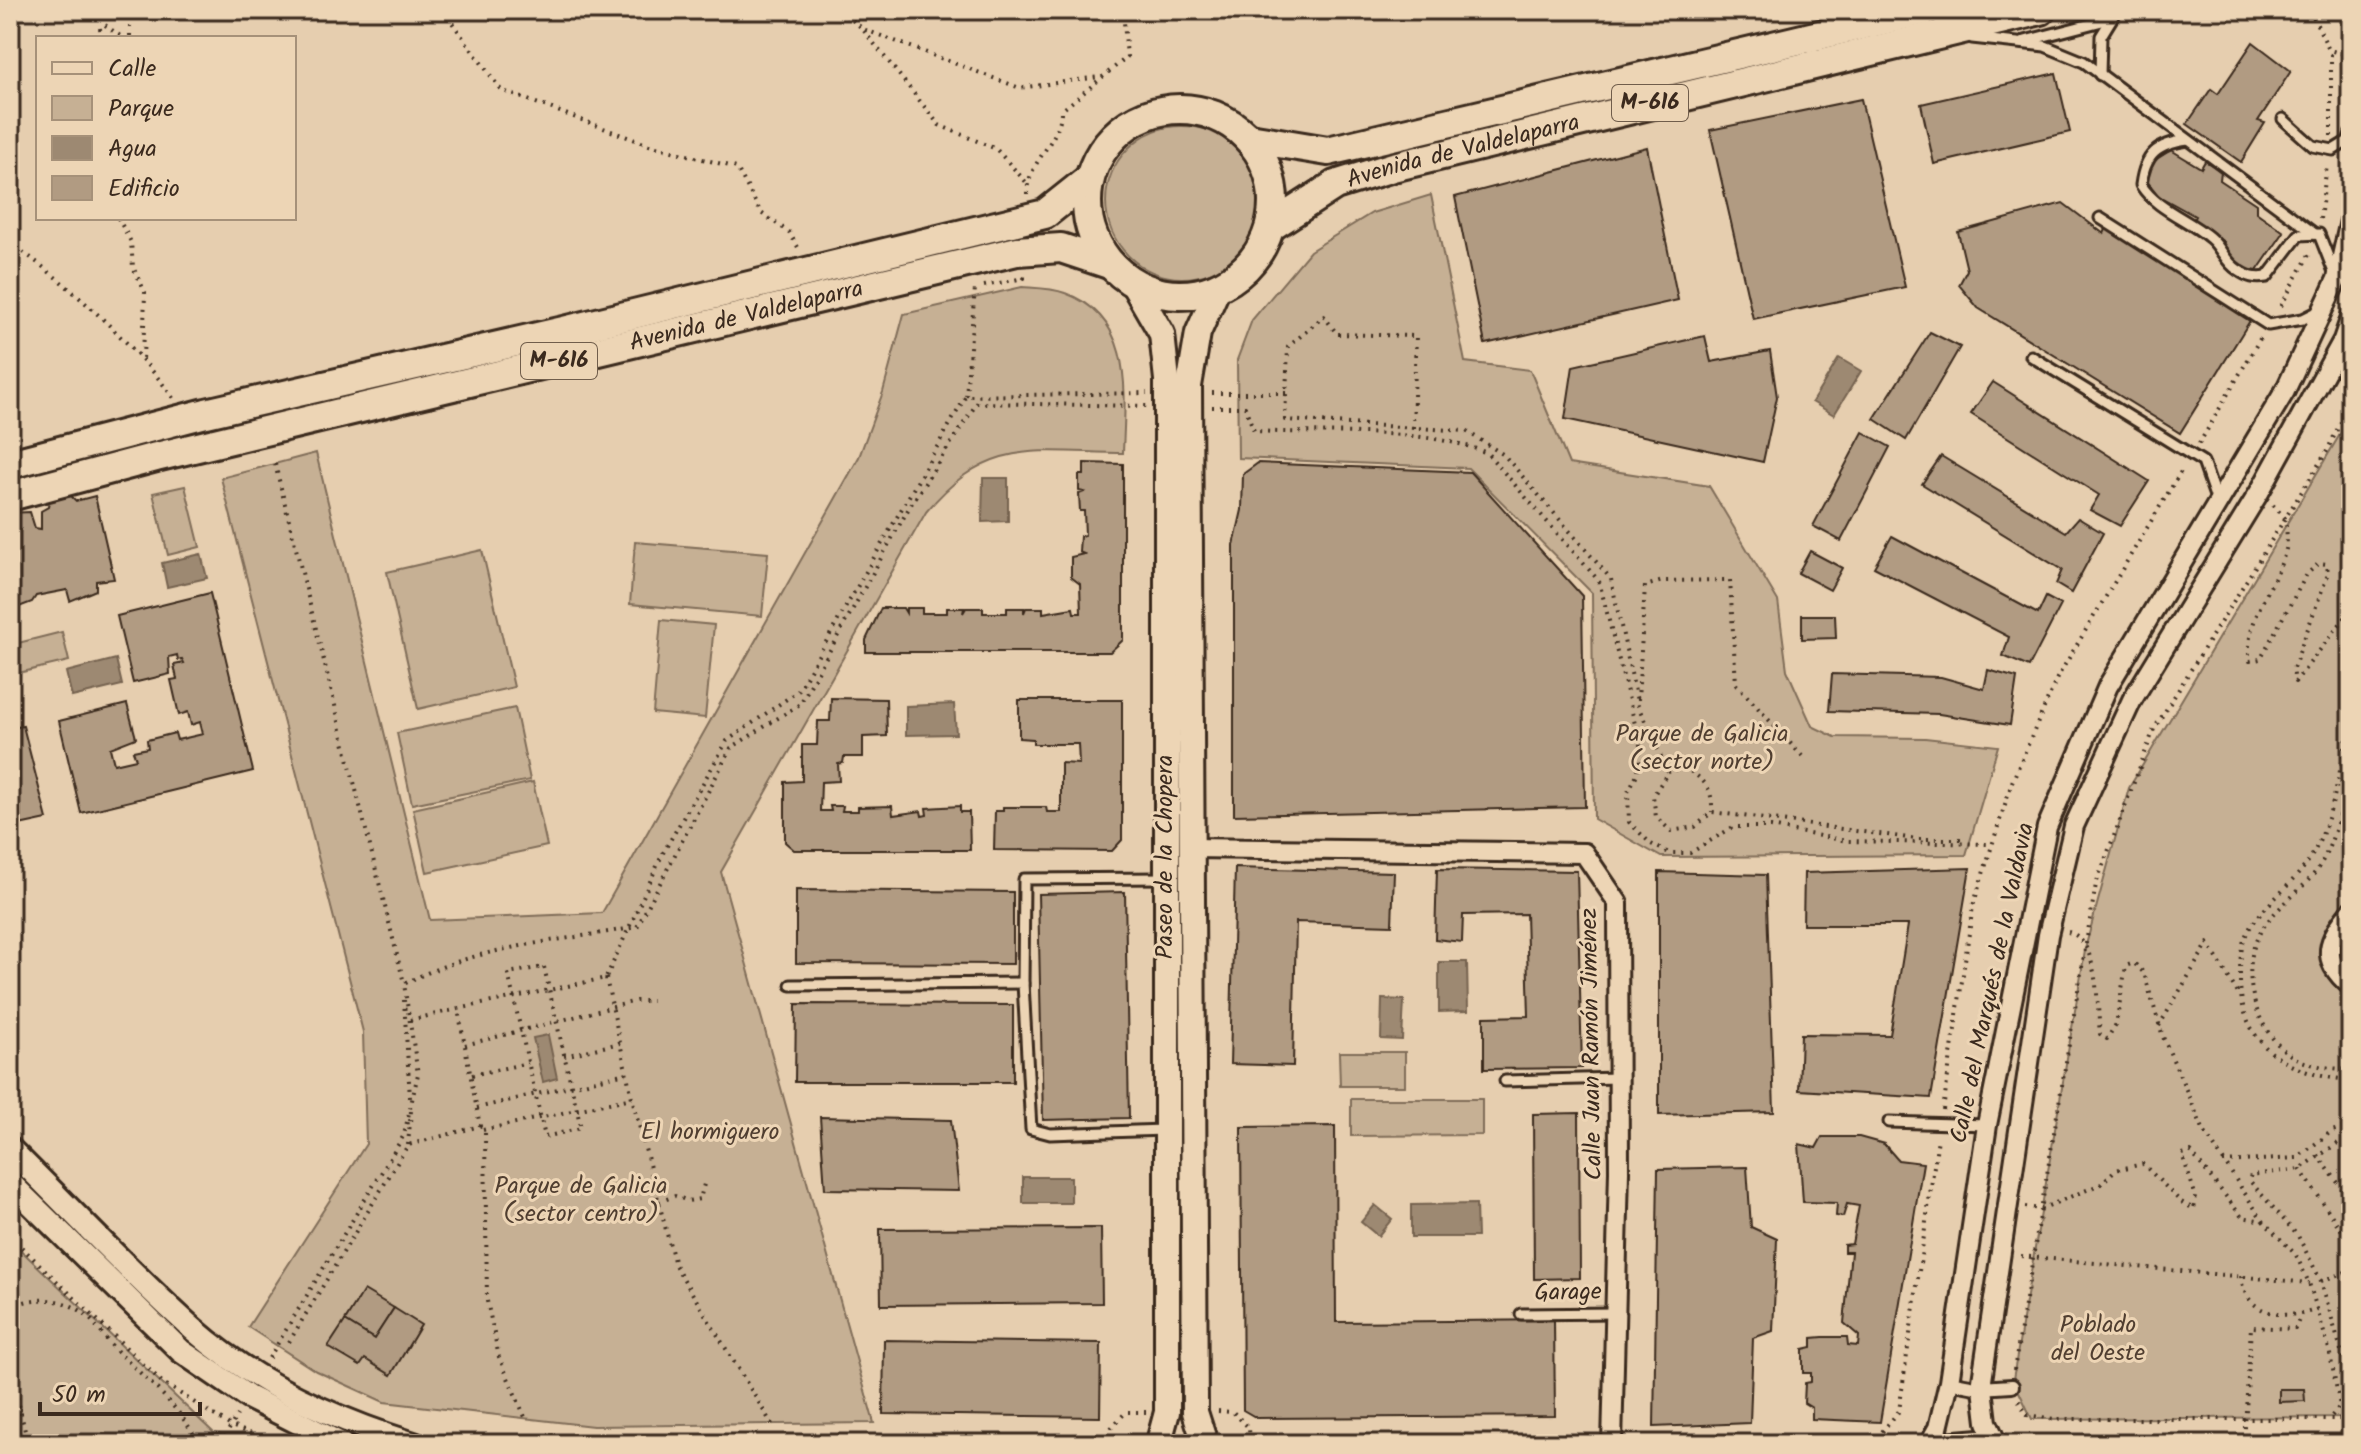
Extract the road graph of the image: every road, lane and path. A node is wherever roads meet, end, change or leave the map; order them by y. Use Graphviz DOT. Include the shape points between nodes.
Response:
graph roads {
  1 [pos="130,10"];
  2 [pos="443,10"];
  3 [pos="840,10"];
  4 [pos="1123,10"];
  5 [pos="1925,10"];
  6 [pos="2041,10"];
  7 [pos="2117,10"];
  8 [pos="2310,10"];
  9 [pos="2110,19"];
  10 [pos="863,29"];
  11 [pos="101,36"];
  12 [pos="120,36"];
  13 [pos="130,36"];
  14 [pos="1936,36"];
  15 [pos="2022,42"];
  16 [pos="2351,56"];
  17 [pos="2100,75"];
  18 [pos="1102,76"];
  19 [pos="2283,119"];
  20 [pos="2351,133"];
  21 [pos="1249,138"];
  22 [pos="2188,140"];
  23 [pos="1089,179"];
  24 [pos="1027,182"];
  25 [pos="2351,216"];
  26 [pos="2100,218"];
  27 [pos="119,220"];
  28 [pos="1010,223"];
  29 [pos="1270,227"];
  30 [pos="2315,234"];
  31 [pos="10,243"];
  32 [pos="1109,264"];
  33 [pos="813,272"];
  34 [pos="2337,279"];
  35 [pos="1133,284"];
  36 [pos="1218,288"];
  37 [pos="974,297"];
  38 [pos="2325,308"];
  39 [pos="2351,317"];
  40 [pos="2031,356"];
  41 [pos="143,362"];
  42 [pos="1287,393"];
  43 [pos="966,396"];
  44 [pos="1178,400"];
  45 [pos="2351,401"];
  46 [pos="177,403"];
  47 [pos="1413,428"];
  48 [pos="10,464"];
  49 [pos="275,464"];
  50 [pos="2260,491"];
  51 [pos="10,496"];
  52 [pos="2219,506"];
  53 [pos="2285,518"];
  54 [pos="2351,614"];
  55 [pos="1638,706"];
  56 [pos="2350,728"];
  57 [pos="1802,756"];
  58 [pos="2351,768"];
  59 [pos="1668,772"];
  60 [pos="1712,812"];
  61 [pos="1964,839"];
  62 [pos="1192,848"];
  63 [pos="1165,878"];
  64 [pos="2351,911"];
  65 [pos="2050,927"];
  66 [pos="629,929"];
  67 [pos="2086,943"];
  68 [pos="606,978"];
  69 [pos="1023,983"];
  70 [pos="404,984"];
  71 [pos="791,985"];
  72 [pos="2343,987"];
  73 [pos="549,990"];
  74 [pos="513,998"];
  75 [pos="2241,999"];
  76 [pos="652,1001"];
  77 [pos="458,1009"];
  78 [pos="613,1010"];
  79 [pos="406,1021"];
  80 [pos="557,1023"];
  81 [pos="2159,1026"];
  82 [pos="521,1032"];
  83 [pos="620,1043"];
  84 [pos="465,1045"];
  85 [pos="564,1056"];
  86 [pos="528,1063"];
  87 [pos="2351,1070"];
  88 [pos="626,1073"];
  89 [pos="471,1075"];
  90 [pos="1618,1078"];
  91 [pos="2351,1080"];
  92 [pos="1505,1081"];
  93 [pos="571,1086"];
  94 [pos="535,1094"];
  95 [pos="632,1098"];
  96 [pos="411,1105"];
  97 [pos="477,1108"];
  98 [pos="577,1111"];
  99 [pos="541,1120"];
  100 [pos="1889,1122"];
  101 [pos="1941,1124"];
  102 [pos="1987,1125"];
  103 [pos="2351,1125"];
  104 [pos="480,1126"];
  105 [pos="1164,1130"];
  106 [pos="485,1133"];
  107 [pos="2351,1134"];
  108 [pos="408,1145"];
  109 [pos="10,1149"];
  110 [pos="2318,1155"];
  111 [pos="2223,1162"];
  112 [pos="2300,1169"];
  113 [pos="2236,1180"];
  114 [pos="2249,1180"];
  115 [pos="10,1183"];
  116 [pos="704,1184"];
  117 [pos="2351,1201"];
  118 [pos="659,1202"];
  119 [pos="2007,1204"];
  120 [pos="2041,1209"];
  121 [pos="2263,1221"];
  122 [pos="2351,1244"];
  123 [pos="2000,1254"];
  124 [pos="2033,1257"];
  125 [pos="2351,1270"];
  126 [pos="2241,1276"];
  127 [pos="2321,1281"];
  128 [pos="2309,1283"];
  129 [pos="10,1309"];
  130 [pos="2318,1309"];
  131 [pos="1615,1313"];
  132 [pos="1521,1314"];
  133 [pos="2301,1315"];
  134 [pos="289,1342"];
  135 [pos="269,1358"];
  136 [pos="10,1366"];
  137 [pos="1949,1382"];
  138 [pos="2351,1385"];
  139 [pos="2012,1386"];
  140 [pos="1981,1388"];
  141 [pos="525,1417"];
  142 [pos="2245,1419"];
  143 [pos="2351,1419"];
  144 [pos="2327,1420"];
  145 [pos="773,1426"];
  146 [pos="1111,1428"];
  147 [pos="1249,1428"];
  148 [pos="1208,1440"];
  149 [pos="1156,1441"];
  150 [pos="28,1444"];
  151 [pos="192,1444"];
  152 [pos="221,1444"];
  153 [pos="277,1444"];
  154 [pos="341,1444"];
  155 [pos="414,1444"];
  156 [pos="1111,1444"];
  157 [pos="1250,1444"];
  158 [pos="1612,1444"];
  159 [pos="1872,1444"];
  160 [pos="1929,1444"];
  161 [pos="1944,1444"];
  162 [pos="1997,1444"];
  163 [pos="2244,1444"];
  1 -- 13 [label="path"];
  2 -- 33 [label="path" via="501,90 649,145 737,168 761,213 789,232"];
  3 -- 10 [label="path"];
  4 -- 18 [label="path" via="1127,57"];
  5 -- 21 [label="highway, Avenida de Valdelaparra / M-616" via="1328,151"];
  6 -- 14 [label="highway, Avenida de Valdelaparra / M-616"];
  7 -- 9 [label="lane"];
  8 -- 16 [label="path" via="2329,50"];
  9 -- 15 [label="lane"];
  9 -- 17 [label="lane" via="2101,36"];
  10 -- 18 [label="path" via="1020,88"];
  10 -- 24 [label="path" via="939,125 996,149"];
  11 -- 12 [label="path" via="105,25"];
  14 -- 15 [label="lane"];
  14 -- 29 [label="highway, Avenida de Valdelaparra / M-616" via="1393,167 1335,185"];
  15 -- 17 [label="lane" via="2084,62"];
  17 -- 22 [label="lane"];
  18 -- 24 [label="path" via="1061,111 1061,123"];
  19 -- 20 [label="lane" via="2313,146 2329,149 2348,141"];
  21 -- 23 [label="highway, M-616" via="1200,110 1171,109 1143,116 1119,131 1101,152"];
  21 -- 29 [label="highway, M-616" via="1270,180"];
  22 -- 30 [label="lane"];
  22 -- 30 [label="lane" via="2167,142 2152,151 2143,165 2141,185 2148,197 2213,240 2218,253 2237,270 2255,279 2267,277 2299,235"];
  23 -- 28 [label="highway, Avenida de Valdelaparra / M-616" via="1045,214"];
  23 -- 32 [label="highway, M-616" via="1086,209 1093,238"];
  24 -- 28 [label="path" via="1027,204 1008,212"];
  25 -- 34 [label="street, Calle del Marqués de la Valdavia"];
  26 -- 38 [label="lane" via="2268,325 2303,319"];
  27 -- 41 [label="path" via="145,292"];
  28 -- 33 [label="highway, Avenida de Valdelaparra / M-616"];
  29 -- 36 [label="highway, M-616" via="1259,252"];
  30 -- 34 [label="lane"];
  31 -- 41 [label="path" via="41,263"];
  32 -- 35 [label="highway, M-616"];
  32 -- 51 [label="highway, Avenida de Valdelaparra / M-616" via="1061,248 1023,250"];
  33 -- 48 [label="highway, Avenida de Valdelaparra / M-616" via="206,413"];
  34 -- 38 [label="street, Calle del Marqués de la Valdavia"];
  35 -- 36 [label="highway, M-616" via="1161,294 1190,296"];
  35 -- 44 [label="main road, Paseo de la Chopera" via="1162,334"];
  36 -- 44 [label="main road, Paseo de la Chopera"];
  37 -- 43 [label="path"];
  38 -- 52 [label="street, Calle del Marqués de la Valdavia"];
  39 -- 50 [label="street, Calle del Marqués de la Valdavia"];
  40 -- 52 [label="lane" via="2203,462"];
  41 -- 46 [label="path"];
  42 -- 44 [label="path"];
  42 -- 47 [label="path" via="1285,420"];
  42 -- 47 [label="path" via="1288,347 1324,316 1337,334 1416,336"];
  43 -- 44 [label="path"];
  43 -- 66 [label="path" via="798,691 727,741 663,853"];
  44 -- 62 [label="main road, Paseo de la Chopera"];
  44 -- 63 [label="main road, Paseo de la Chopera"];
  44 -- 66 [label="path" via="977,403 910,506 800,704 731,748 637,927"];
  44 -- 101 [label="path" via="1245,407 1254,431 1344,432 1464,443 1487,453 1599,581 1640,744 1638,772 1628,792 1629,822 1651,844 1669,853 1690,853 1733,827 1771,827 1847,841 1990,844 1973,906"];
  45 -- 53 [label="path"];
  47 -- 55 [label="path" via="1466,431 1504,455 1611,579"];
  49 -- 70 [label="path"];
  50 -- 53 [label="path"];
  50 -- 65 [label="street, Calle del Marqués de la Valdavia" via="2132,700 2074,826"];
  52 -- 102 [label="street, Calle del Marqués de la Valdavia" via="2108,686 2047,827"];
  53 -- 54 [label="path" via="2286,547 2255,623 2250,661 2260,659 2307,574 2319,563 2327,564 2328,574 2293,669 2295,682"];
  53 -- 67 [label="path" via="2154,729 2096,884"];
  55 -- 57 [label="path" via="1645,586 1730,580 1736,684"];
  55 -- 59 [label="path"];
  56 -- 75 [label="path" via="2315,851 2246,935 2240,959"];
  58 -- 87 [label="path" via="2319,867 2261,930 2249,961 2256,1008 2274,1041 2316,1066"];
  59 -- 60 [label="path" via="1685,768 1703,778 1713,794"];
  59 -- 60 [label="path" via="1653,796 1661,822 1671,831 1695,827"];
  60 -- 61 [label="path" via="1917,839"];
  62 -- 90 [label="street, Calle Juan Ramón Jiménez" via="1584,853 1618,903"];
  62 -- 148 [label="main road, Paseo de la Chopera" via="1195,1412"];
  63 -- 69 [label="lane" via="1024,879"];
  63 -- 105 [label="main road, Paseo de la Chopera"];
  64 -- 72 [label="street" via="2329,948"];
  65 -- 67 [label="path" via="2075,933"];
  65 -- 119 [label="street, Calle del Marqués de la Valdavia"];
  66 -- 68 [label="path"];
  66 -- 70 [label="path" via="483,953 431,969"];
  67 -- 81 [label="path" via="2100,1034 2107,1039 2116,1024 2126,966 2134,963 2144,973"];
  67 -- 120 [label="path"];
  68 -- 73 [label="path"];
  68 -- 78 [label="path"];
  69 -- 71 [label="lane"];
  69 -- 105 [label="lane" via="1031,1129 1050,1134"];
  70 -- 79 [label="path"];
  73 -- 74 [label="path"];
  73 -- 74 [label="path" via="544,967 508,973"];
  73 -- 80 [label="path"];
  74 -- 77 [label="path"];
  74 -- 82 [label="path"];
  75 -- 81 [label="path" via="2208,943"];
  75 -- 91 [label="path" via="2243,1014 2279,1061 2309,1075"];
  76 -- 78 [label="path"];
  77 -- 79 [label="path"];
  77 -- 84 [label="path"];
  78 -- 80 [label="path"];
  78 -- 83 [label="path"];
  79 -- 96 [label="path"];
  80 -- 82 [label="path"];
  80 -- 85 [label="path"];
  81 -- 111 [label="path"];
  82 -- 84 [label="path"];
  82 -- 86 [label="path"];
  83 -- 85 [label="path"];
  83 -- 88 [label="path"];
  84 -- 89 [label="path"];
  85 -- 93 [label="path"];
  86 -- 89 [label="path"];
  86 -- 94 [label="path"];
  88 -- 93 [label="path"];
  88 -- 95 [label="path"];
  89 -- 97 [label="path"];
  90 -- 92 [label="lane"];
  90 -- 131 [label="street, Calle Juan Ramón Jiménez"];
  93 -- 94 [label="path"];
  93 -- 98 [label="path"];
  94 -- 97 [label="path"];
  94 -- 99 [label="path"];
  95 -- 98 [label="path"];
  95 -- 118 [label="path"];
  96 -- 108 [label="path"];
  96 -- 135 [label="path" via="404,1135 381,1177"];
  97 -- 104 [label="path"];
  98 -- 99 [label="path"];
  98 -- 99 [label="path" via="581,1128 545,1137"];
  99 -- 106 [label="path"];
  100 -- 101 [label="lane"];
  101 -- 102 [label="lane"];
  101 -- 159 [label="path" via="1899,1411"];
  102 -- 137 [label="street, Calle del Marqués de la Valdavia"];
  103 -- 111 [label="path" via="2332,1131 2297,1158"];
  104 -- 106 [label="path"];
  104 -- 108 [label="path"];
  105 -- 149 [label="main road, Paseo de la Chopera" via="1167,1412"];
  106 -- 141 [label="path" via="489,1312 499,1357"];
  107 -- 110 [label="path"];
  108 -- 134 [label="path"];
  109 -- 155 [label="street" via="195,1330 260,1377 368,1430"];
  110 -- 112 [label="path"];
  110 -- 117 [label="path"];
  111 -- 113 [label="path"];
  112 -- 114 [label="path" via="2251,1175"];
  112 -- 122 [label="path"];
  113 -- 114 [label="path"];
  113 -- 121 [label="path"];
  114 -- 127 [label="path" via="2298,1236"];
  115 -- 154 [label="street" via="181,1351 248,1397"];
  116 -- 118 [label="path" via="700,1199 675,1196"];
  118 -- 145 [label="path" via="675,1265"];
  119 -- 120 [label="path"];
  119 -- 123 [label="street, Calle del Marqués de la Valdavia"];
  120 -- 121 [label="path" via="2101,1184 2115,1170 2143,1164 2194,1209 2196,1197 2182,1154 2191,1152 2242,1217"];
  120 -- 124 [label="path"];
  121 -- 128 [label="path" via="2296,1255"];
  123 -- 124 [label="path"];
  123 -- 140 [label="street, Calle del Marqués de la Valdavia"];
  124 -- 126 [label="path"];
  124 -- 139 [label="path"];
  125 -- 127 [label="path"];
  126 -- 128 [label="path"];
  126 -- 133 [label="path" via="2242,1289 2255,1305 2277,1317"];
  127 -- 138 [label="path"];
  128 -- 130 [label="path"];
  129 -- 151 [label="path" via="23,1300 41,1298 84,1313 168,1396 196,1438"];
  130 -- 133 [label="path"];
  130 -- 144 [label="path" via="2340,1406"];
  131 -- 132 [label="lane, Garage"];
  131 -- 158 [label="street, Calle Juan Ramón Jiménez"];
  133 -- 142 [label="path" via="2295,1329 2251,1327"];
  136 -- 150 [label="path"];
  137 -- 140 [label="street"];
  137 -- 160 [label="street, Calle del Marqués de la Valdavia"];
  139 -- 140 [label="street"];
  139 -- 142 [label="path" via="2027,1415 2055,1419"];
  140 -- 162 [label="street, Calle del Marqués de la Valdavia"];
  142 -- 144 [label="path"];
  142 -- 163 [label="path"];
  143 -- 144 [label="path"];
  146 -- 156 [label="path"];
  147 -- 157 [label="path"];
  148 -- 149 [label="main road" via="1174,1433"];
  152 -- 153 [label="path" via="231,1426"];
  161 -- 162 [label="street"];
}
